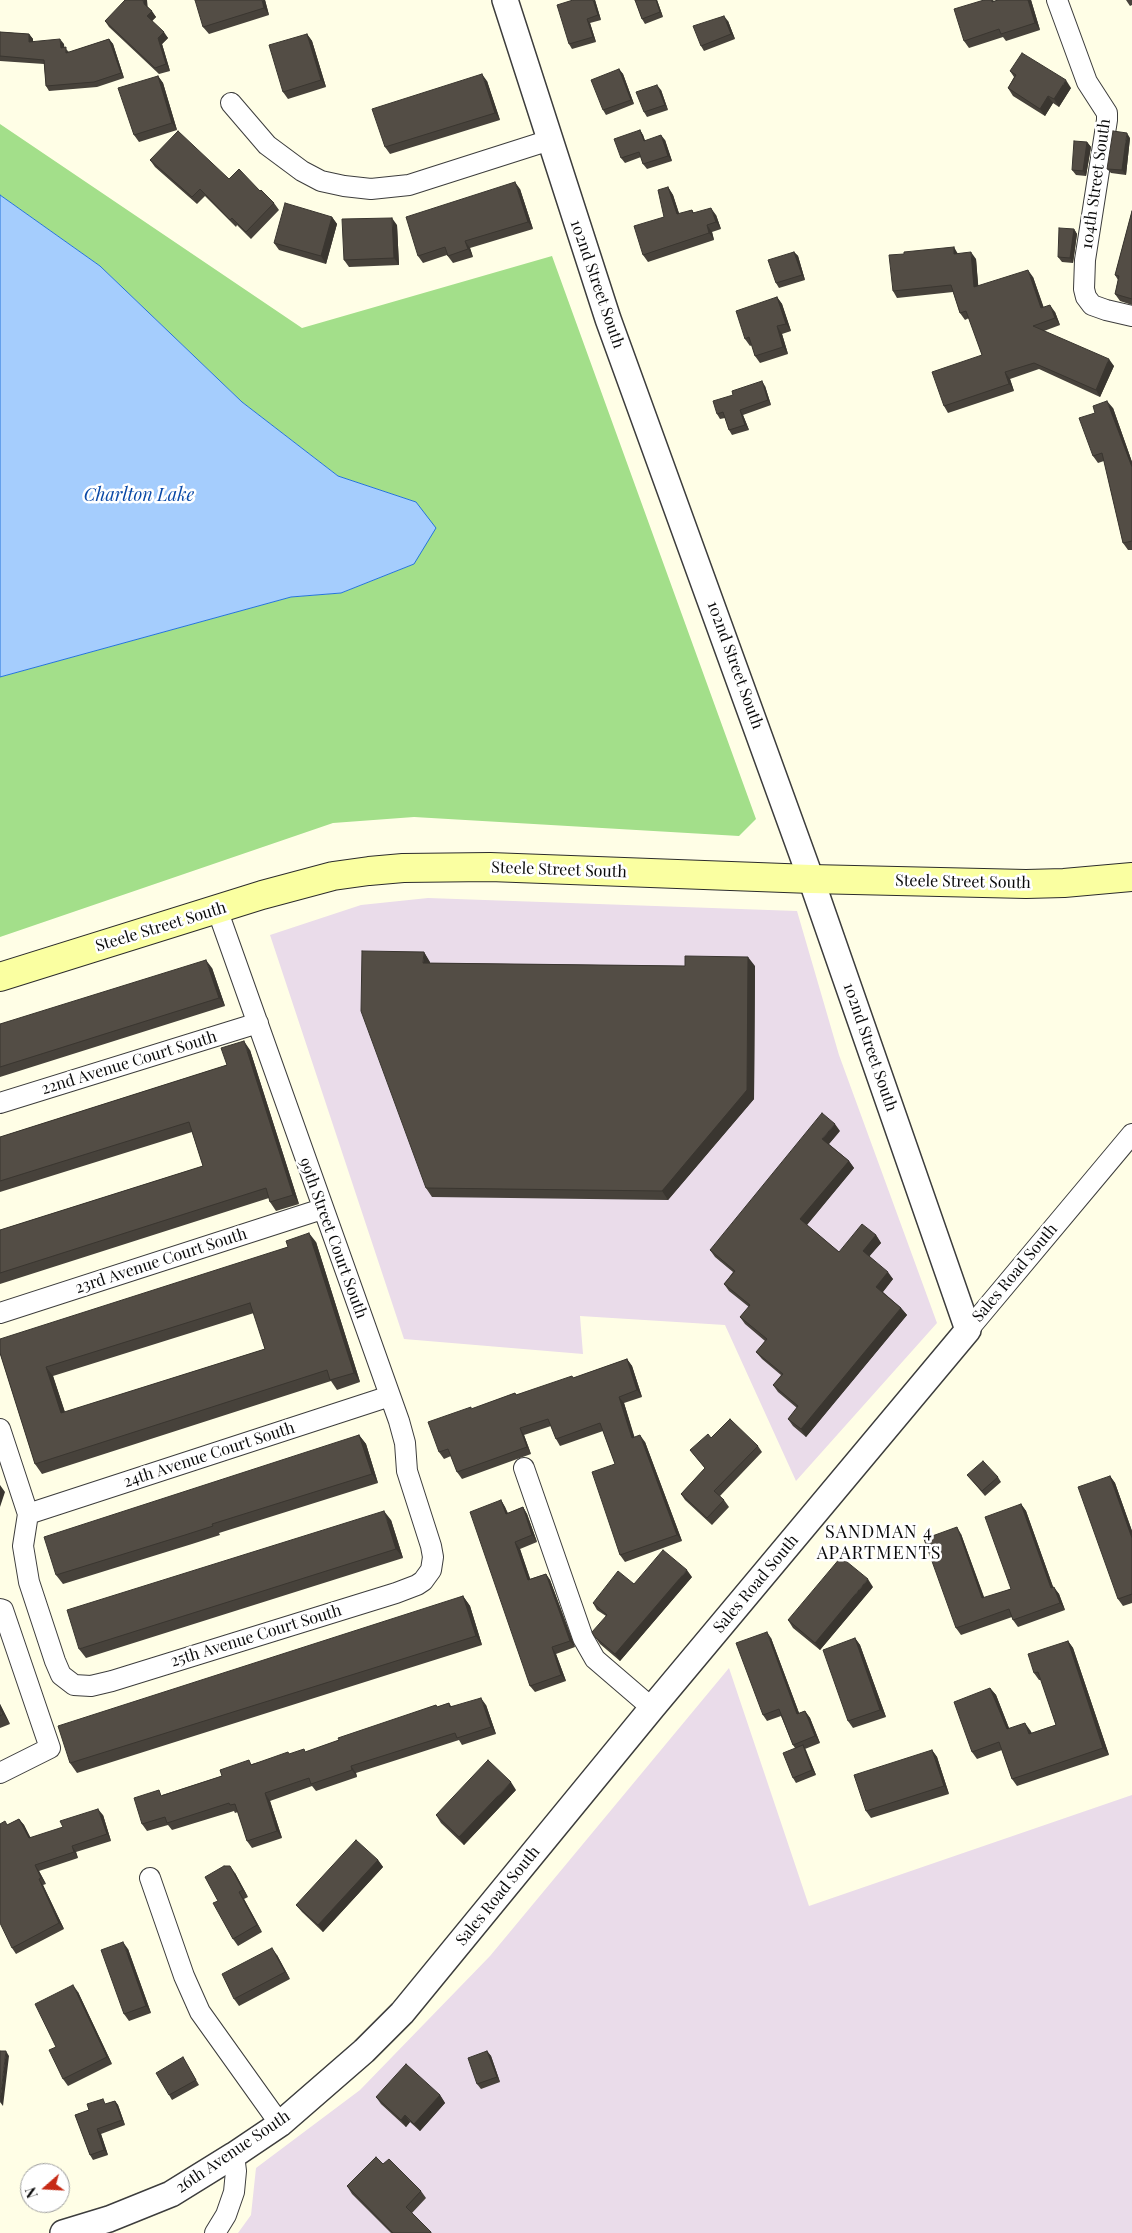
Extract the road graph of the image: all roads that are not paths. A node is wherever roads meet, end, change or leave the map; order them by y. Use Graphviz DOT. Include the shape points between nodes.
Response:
graph roads {
  1 [pos="505,0"];
  2 [pos="1057,0"];
  3 [pos="231,103"];
  4 [pos="550,140"];
  5 [pos="1132,316"];
  6 [pos="1132,877"];
  7 [pos="811,879"];
  8 [pos="217,909"];
  9 [pos="0,977"];
  10 [pos="258,1023"];
  11 [pos="0,1103"];
  12 [pos="1132,1134"];
  13 [pos="322,1209"];
  14 [pos="0,1313"];
  15 [pos="968,1330"];
  16 [pos="390,1396"];
  17 [pos="0,1429"];
  18 [pos="524,1468"];
  19 [pos="28,1514"];
  20 [pos="431,1570"];
  21 [pos="0,1609"];
  22 [pos="652,1708"];
  23 [pos="0,1772"];
  24 [pos="150,1878"];
  25 [pos="402,2013"];
  26 [pos="280,2124"];
  27 [pos="234,2155"];
  28 [pos="64,2233"];
  29 [pos="215,2233"];
  1 -- 4 [label="street, 102nd Street South"];
  2 -- 5 [label="street, 104th Street South" via="1078,62 1107,120 1085,260 1084,289 1092,304"];
  3 -- 4 [label="street" via="267,145 302,171 344,186 371,189 409,185"];
  4 -- 7 [label="street, 102nd Street South" via="608,318"];
  6 -- 7 [label="main road, Steele Street South" via="1055,883"];
  7 -- 8 [label="main road, Steele Street South" via="490,867 403,868 332,876"];
  7 -- 15 [label="street, 102nd Street South"];
  8 -- 9 [label="main road, Steele Street South"];
  8 -- 10 [label="street, 99th Street Court South"];
  10 -- 11 [label="street, 22nd Avenue Court South"];
  10 -- 13 [label="street, 99th Street Court South"];
  12 -- 15 [label="street, Sales Road South"];
  13 -- 14 [label="street, 23rd Avenue Court South"];
  13 -- 16 [label="street, 99th Street Court South"];
  15 -- 22 [label="street, Sales Road South"];
  16 -- 19 [label="street, 24th Avenue Court South"];
  16 -- 20 [label="street, 99th Street Court South" via="405,1444 407,1471 431,1546"];
  17 -- 19 [label="street"];
  18 -- 22 [label="street" via="583,1638 596,1659"];
  19 -- 20 [label="street, 25th Avenue Court South" via="23,1546 29,1582 58,1668 74,1686 112,1681 402,1591 423,1581"];
  21 -- 23 [label="street" via="50,1748"];
  22 -- 25 [label="street, Sales Road South"];
  24 -- 26 [label="street" via="200,2012"];
  25 -- 26 [label="street, 26th Avenue South" via="364,2051"];
  26 -- 27 [label="street, 26th Avenue South"];
  27 -- 28 [label="street, 26th Avenue South" via="171,2194"];
  27 -- 29 [label="street" via="234,2192"];
}
